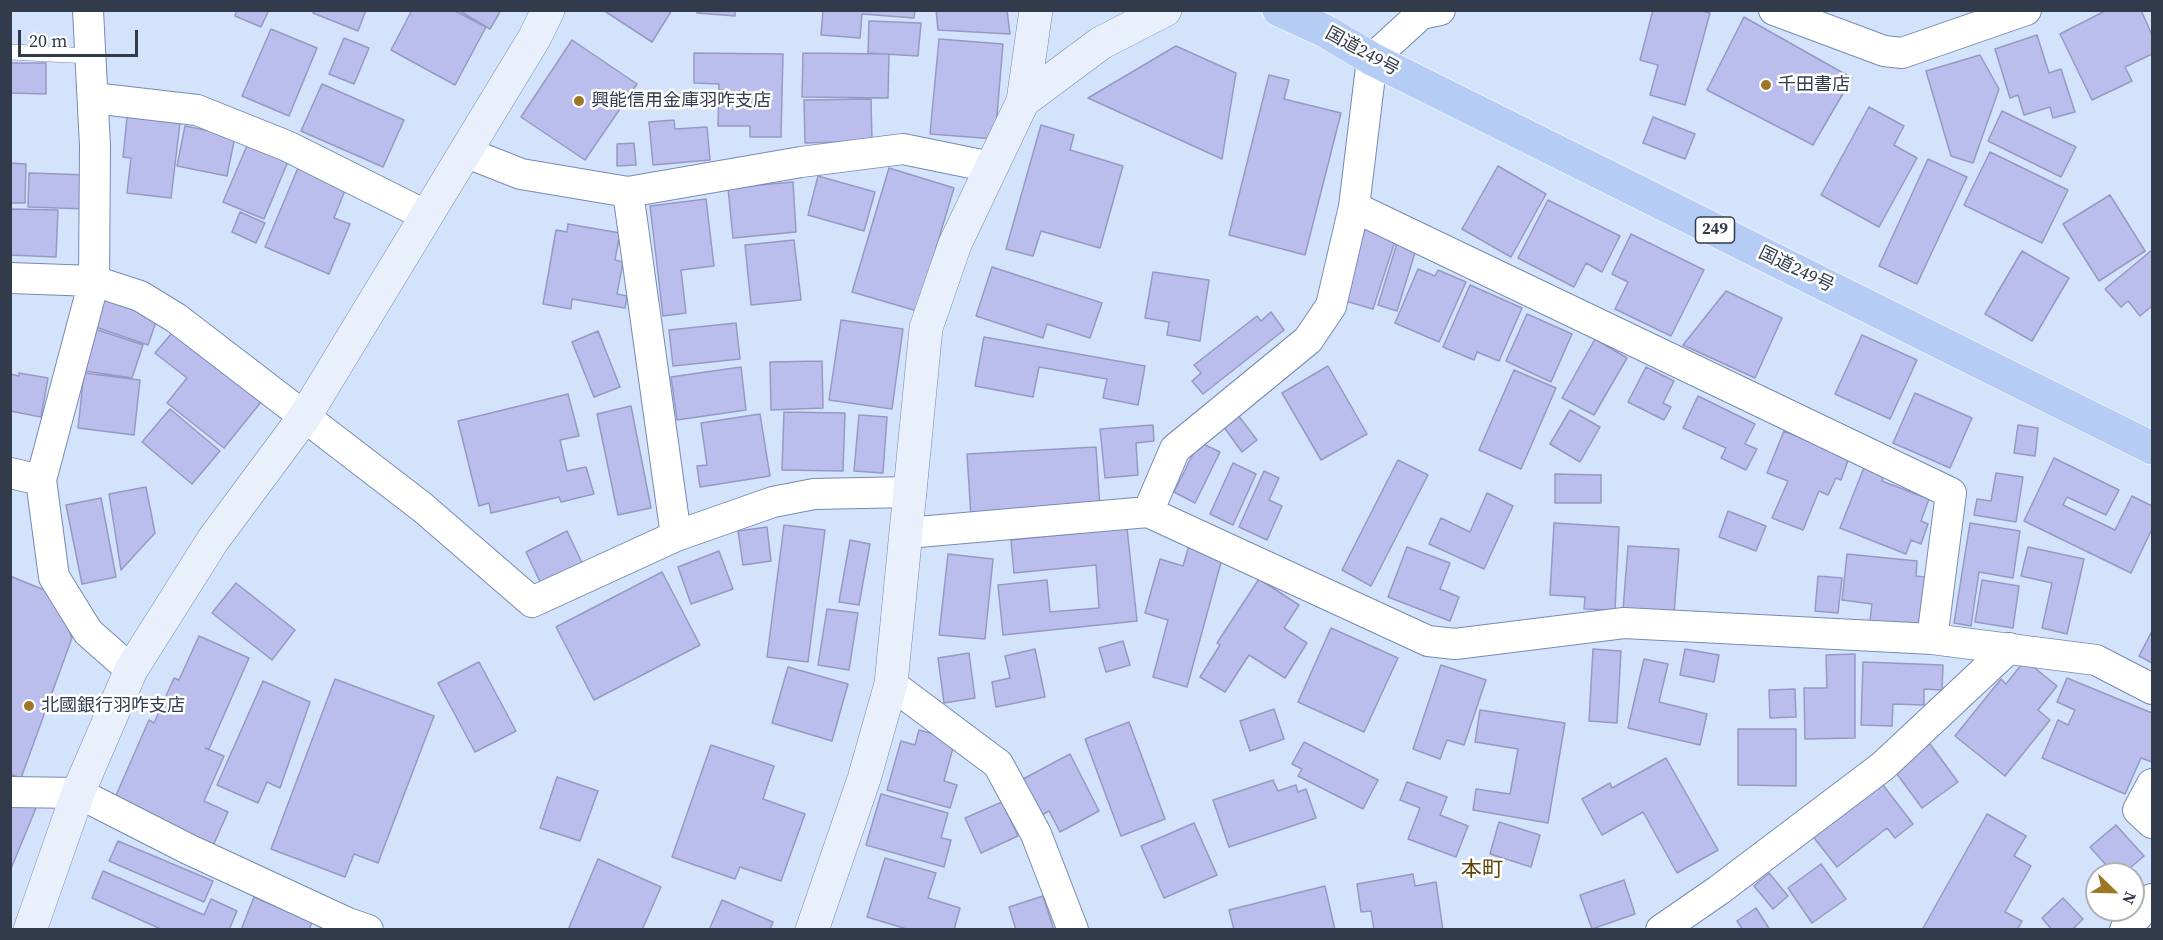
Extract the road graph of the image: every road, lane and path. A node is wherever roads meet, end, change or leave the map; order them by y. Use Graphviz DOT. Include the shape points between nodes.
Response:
graph roads {
  1 [pos="88,10"];
  2 [pos="548,10"];
  3 [pos="1036,10"];
  4 [pos="1166,10"];
  5 [pos="1279,10"];
  6 [pos="1440,10"];
  7 [pos="1774,10"];
  8 [pos="2026,10"];
  9 [pos="10,52"];
  10 [pos="91,56"];
  11 [pos="1372,59"];
  12 [pos="93,98"];
  13 [pos="1023,101"];
  14 [pos="465,152"];
  15 [pos="991,166"];
  16 [pos="628,192"];
  17 [pos="1354,207"];
  18 [pos="427,216"];
  19 [pos="10,278"];
  20 [pos="94,281"];
  21 [pos="305,416"];
  22 [pos="2152,448"];
  23 [pos="10,473"];
  24 [pos="41,480"];
  25 [pos="910,492"];
  26 [pos="1148,512"];
  27 [pos="906,533"];
  28 [pos="676,536"];
  29 [pos="1932,639"];
  30 [pos="2009,648"];
  31 [pos="131,670"];
  32 [pos="891,684"];
  33 [pos="2152,689"];
  34 [pos="2152,784"];
  35 [pos="10,792"];
  36 [pos="78,794"];
  37 [pos="2152,823"];
  38 [pos="2152,899"];
  39 [pos="30,930"];
  40 [pos="368,930"];
  41 [pos="812,930"];
  42 [pos="1073,930"];
  43 [pos="1661,930"];
  44 [pos="2125,930"];
  1 -- 10 [label="street"];
  2 -- 14 [label="street" via="536,37"];
  3 -- 13 [label="street"];
  4 -- 13 [label="street" via="1101,43"];
  5 -- 11 [label="highway, 国道249号 / 249"];
  6 -- 11 [label="street" via="1421,14"];
  7 -- 8 [label="street" via="1884,51 1902,53"];
  9 -- 10 [label="lane"];
  10 -- 12 [label="street"];
  11 -- 17 [label="street"];
  11 -- 22 [label="highway, 国道249号 / 249"];
  12 -- 18 [label="street" via="197,110 287,146"];
  12 -- 20 [label="street"];
  13 -- 15 [label="street"];
  14 -- 16 [label="street" via="521,174"];
  14 -- 18 [label="street"];
  15 -- 16 [label="street" via="903,149"];
  15 -- 25 [label="street" via="955,244 926,328"];
  16 -- 28 [label="street"];
  17 -- 26 [label="street" via="1331,306 1320,323 1308,340 1175,449"];
  17 -- 29 [label="street" via="1951,493"];
  18 -- 21 [label="street"];
  19 -- 20 [label="street"];
  20 -- 21 [label="street" via="140,296 176,318"];
  20 -- 24 [label="street"];
  21 -- 28 [label="street" via="422,507 532,602"];
  21 -- 31 [label="street" via="213,540"];
  23 -- 24 [label="street"];
  24 -- 31 [label="street" via="54,577 88,632"];
  25 -- 27 [label="street"];
  25 -- 28 [label="street" via="814,494 783,500"];
  26 -- 27 [label="street"];
  26 -- 29 [label="street" via="1428,641 1455,644 1624,623"];
  27 -- 32 [label="street"];
  29 -- 30 [label="street"];
  30 -- 33 [label="street" via="2096,660"];
  30 -- 43 [label="street" via="1882,766"];
  31 -- 36 [label="street"];
  32 -- 41 [label="street" via="864,779"];
  32 -- 42 [label="street" via="998,764 1036,834"];
  34 -- 37 [label="street" via="2138,810"];
  35 -- 36 [label="street"];
  36 -- 39 [label="street"];
  36 -- 40 [label="street" via="188,849"];
  38 -- 44 [label="street"];
}
